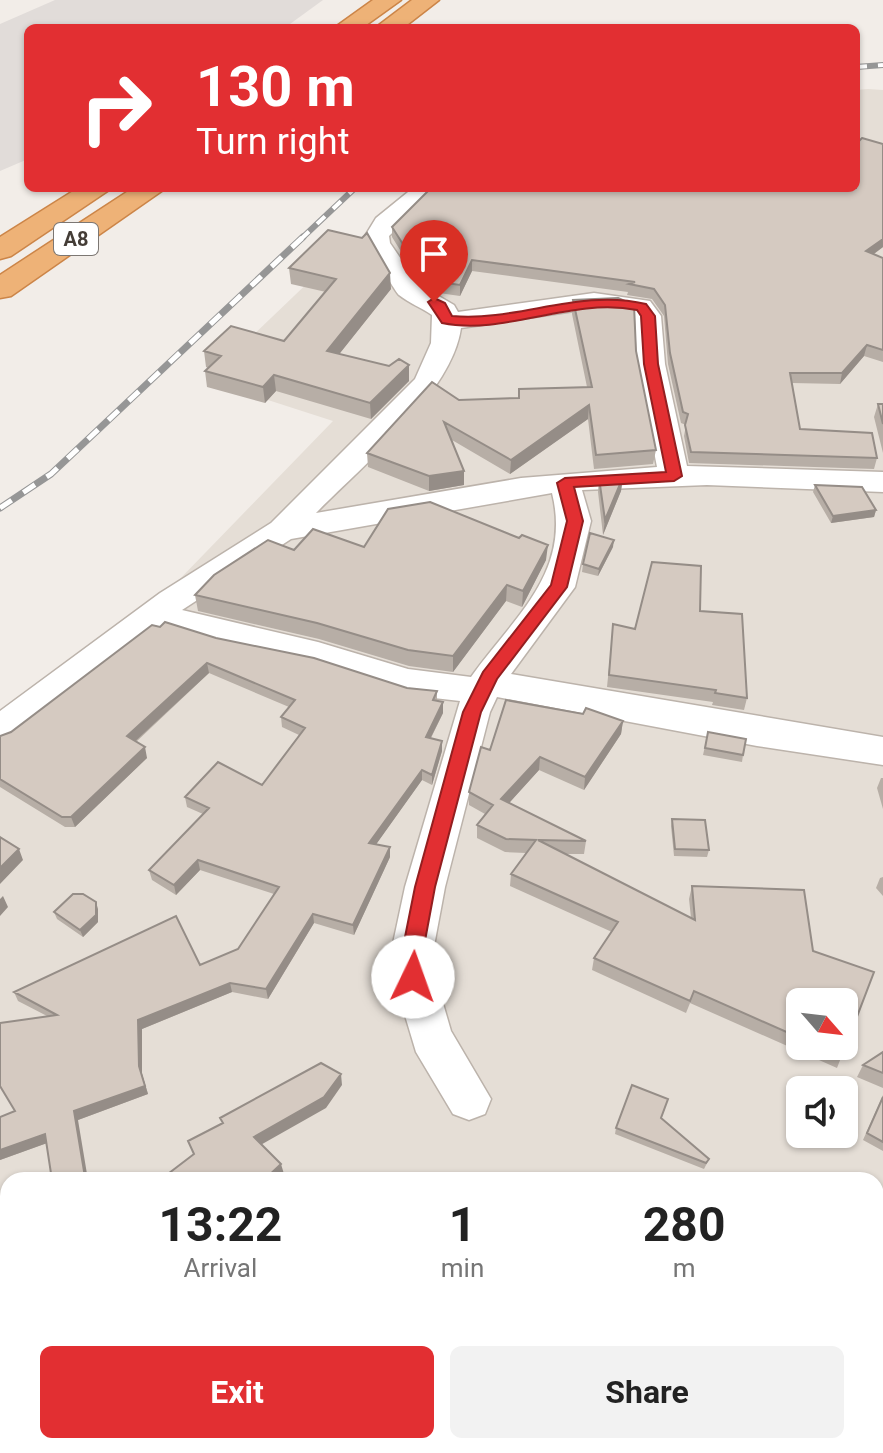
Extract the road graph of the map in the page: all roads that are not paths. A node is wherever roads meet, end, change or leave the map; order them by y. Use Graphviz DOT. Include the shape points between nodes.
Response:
graph roads {
  1 [pos="389,0"];
  2 [pos="427,0"];
  3 [pos="451,7"];
  4 [pos="352,24"];
  5 [pos="393,24"];
  6 [pos="428,24"];
  7 [pos="92,192"];
  8 [pos="146,192"];
  9 [pos="422,192"];
  10 [pos="0,250"];
  11 [pos="0,289"];
  12 [pos="447,320"];
  13 [pos="674,476"];
  14 [pos="883,482"];
  15 [pos="565,483"];
  16 [pos="282,530"];
  17 [pos="154,614"];
  18 [pos="484,687"];
  19 [pos="0,730"];
  20 [pos="883,751"];
  21 [pos="469,1099"];
  1 -- 4 [label="highway"];
  2 -- 5 [label="highway"];
  3 -- 6 [label="highway"];
  7 -- 10 [label="highway, A8"];
  8 -- 11 [label="highway, A8"];
  9 -- 12 [label="street" via="385,223 377,244 400,267 406,288 441,305"];
  12 -- 13 [label="street" via="490,321 575,303 641,307 648,316 651,364"];
  12 -- 16 [label="street" via="439,362 427,382"];
  13 -- 14 [label="street"];
  13 -- 15 [label="street"];
  15 -- 16 [label="street"];
  15 -- 18 [label="street" via="575,521 559,587"];
  16 -- 17 [label="street"];
  17 -- 18 [label="street" via="408,682"];
  17 -- 19 [label="street"];
  18 -- 20 [label="street"];
  18 -- 21 [label="street" via="425,887 410,962 431,1038"];
}
